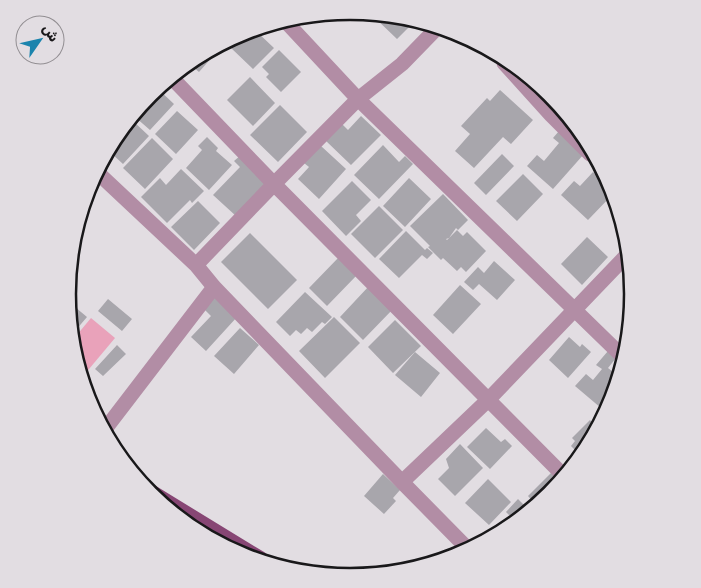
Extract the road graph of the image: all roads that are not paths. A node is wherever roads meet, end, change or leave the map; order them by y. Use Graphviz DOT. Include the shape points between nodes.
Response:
graph roads {
  1 [pos="290,27"];
  2 [pos="432,33"];
  3 [pos="177,83"];
  4 [pos="358,100"];
  5 [pos="103,177"];
  6 [pos="274,184"];
  7 [pos="622,260"];
  8 [pos="196,265"];
  9 [pos="214,288"];
  10 [pos="574,311"];
  11 [pos="618,352"];
  12 [pos="488,400"];
  13 [pos="109,424"];
  14 [pos="560,472"];
  15 [pos="402,482"];
  16 [pos="190,515"];
  17 [pos="232,541"];
  18 [pos="463,544"];
  1 -- 4 [label="street"];
  2 -- 4 [label="street" via="402,64"];
  3 -- 6 [label="street"];
  4 -- 6 [label="street"];
  4 -- 10 [label="street"];
  5 -- 8 [label="street"];
  6 -- 8 [label="street"];
  6 -- 12 [label="street"];
  7 -- 10 [label="street"];
  8 -- 9 [label="street"];
  9 -- 13 [label="street"];
  9 -- 15 [label="street"];
  10 -- 11 [label="street"];
  10 -- 12 [label="street"];
  12 -- 14 [label="street"];
  12 -- 15 [label="street"];
  15 -- 18 [label="street"];
  16 -- 17 [label="main road"];
}
